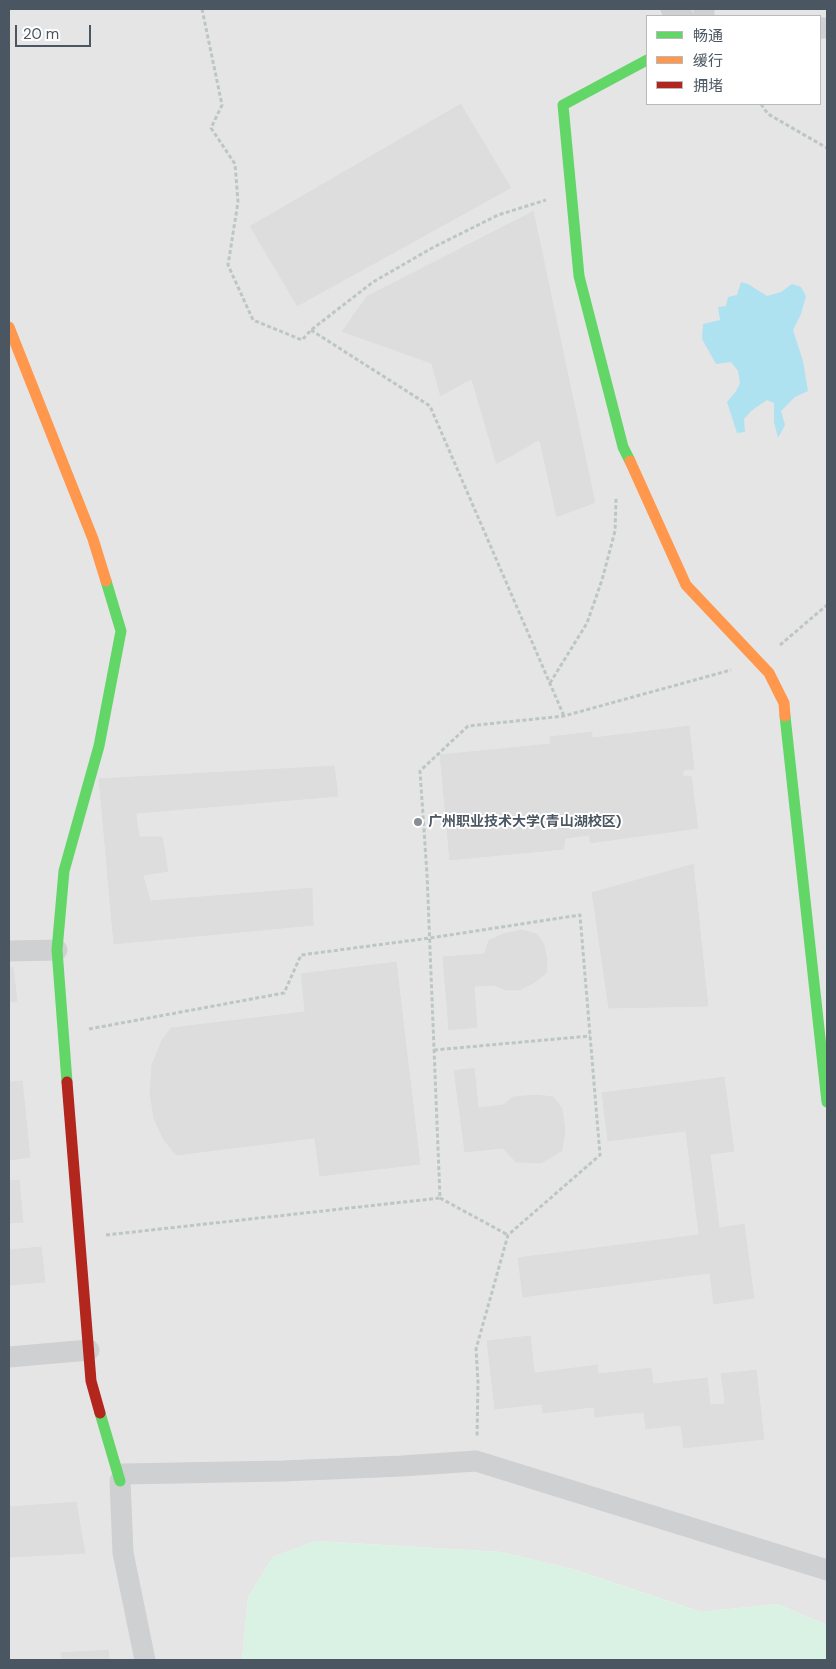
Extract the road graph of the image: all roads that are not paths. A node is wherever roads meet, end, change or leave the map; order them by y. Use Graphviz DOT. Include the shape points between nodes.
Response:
graph roads {
  1 [pos="646,61"];
  2 [pos="9,326"];
  3 [pos="57,950"];
  4 [pos="9,951"];
  5 [pos="827,1102"];
  6 [pos="89,1350"];
  7 [pos="9,1357"];
  8 [pos="120,1481"];
  9 [pos="827,1570"];
  10 [pos="145,1660"];
  1 -- 5 [label="street" via="563,105 579,276 623,447 686,586 769,673 784,703"];
  2 -- 3 [label="street" via="93,539 121,631 98,746 64,871"];
  3 -- 4 [label="street"];
  3 -- 6 [label="street"];
  6 -- 7 [label="street"];
  6 -- 8 [label="street" via="91,1380"];
  8 -- 9 [label="street" via="124,1474 284,1471 476,1461"];
  8 -- 10 [label="street" via="123,1553"];
}
